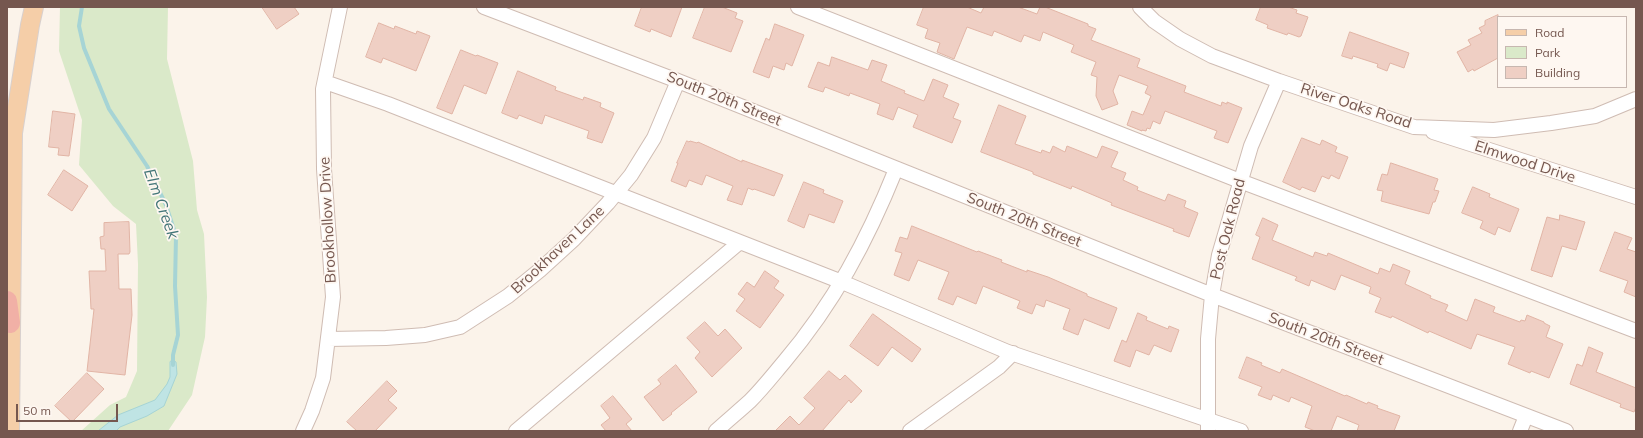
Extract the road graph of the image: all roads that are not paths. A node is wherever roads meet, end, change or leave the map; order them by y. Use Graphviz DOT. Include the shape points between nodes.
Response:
graph roads {
  1 [pos="34,7"];
  2 [pos="340,7"];
  3 [pos="484,7"];
  4 [pos="798,7"];
  5 [pos="1140,7"];
  6 [pos="678,81"];
  7 [pos="1279,81"];
  8 [pos="325,82"];
  9 [pos="1636,99"];
  10 [pos="1414,126"];
  11 [pos="896,168"];
  12 [pos="1240,181"];
  13 [pos="616,193"];
  14 [pos="1636,197"];
  15 [pos="740,242"];
  16 [pos="842,282"];
  17 [pos="1212,295"];
  18 [pos="7,301"];
  19 [pos="10,323"];
  20 [pos="1636,331"];
  21 [pos="328,339"];
  22 [pos="1013,353"];
  23 [pos="1526,416"];
  24 [pos="1208,426"];
  25 [pos="10,431"];
  26 [pos="303,431"];
  27 [pos="516,431"];
  28 [pos="716,431"];
  29 [pos="910,431"];
  30 [pos="1242,431"];
  31 [pos="1520,431"];
  32 [pos="1566,431"];
  1 -- 19 [label="main road" via="13,133"];
  2 -- 8 [label="street, Brookhollow Drive"];
  3 -- 6 [label="street, South 20th Street"];
  4 -- 12 [label="street"];
  5 -- 7 [label="street, River Oaks Road" via="1154,21 1212,56"];
  6 -- 11 [label="street, South 20th Street"];
  6 -- 13 [label="street, Brookhaven Lane" via="654,138 631,175"];
  7 -- 10 [label="street, River Oaks Road"];
  7 -- 12 [label="street, Post Oak Road" via="1251,146"];
  8 -- 13 [label="street"];
  8 -- 21 [label="street, Brookhollow Drive" via="324,169 333,297"];
  9 -- 10 [label="street, River Oaks Road" via="1595,116 1544,124 1494,130"];
  10 -- 14 [label="street, Elmwood Drive"];
  11 -- 16 [label="street" via="868,235"];
  11 -- 17 [label="street, South 20th Street"];
  12 -- 17 [label="street, Post Oak Road" via="1219,255"];
  12 -- 20 [label="street"];
  13 -- 15 [label="street"];
  13 -- 21 [label="street, Brookhaven Lane" via="540,270 508,296 460,327 425,335 394,338"];
  15 -- 16 [label="street"];
  15 -- 27 [label="street"];
  16 -- 22 [label="street"];
  16 -- 28 [label="street" via="818,320 776,372 751,400"];
  17 -- 23 [label="street, South 20th Street"];
  17 -- 24 [label="street, Post Oak Road" via="1208,339"];
  18 -- 19 [label="highway"];
  19 -- 25 [label="main road"];
  21 -- 26 [label="street, Brookhollow Drive" via="323,378"];
  22 -- 24 [label="street"];
  22 -- 29 [label="street" via="999,367"];
  23 -- 31 [label="street"];
  23 -- 32 [label="street, South 20th Street"];
  24 -- 30 [label="street"];
}
